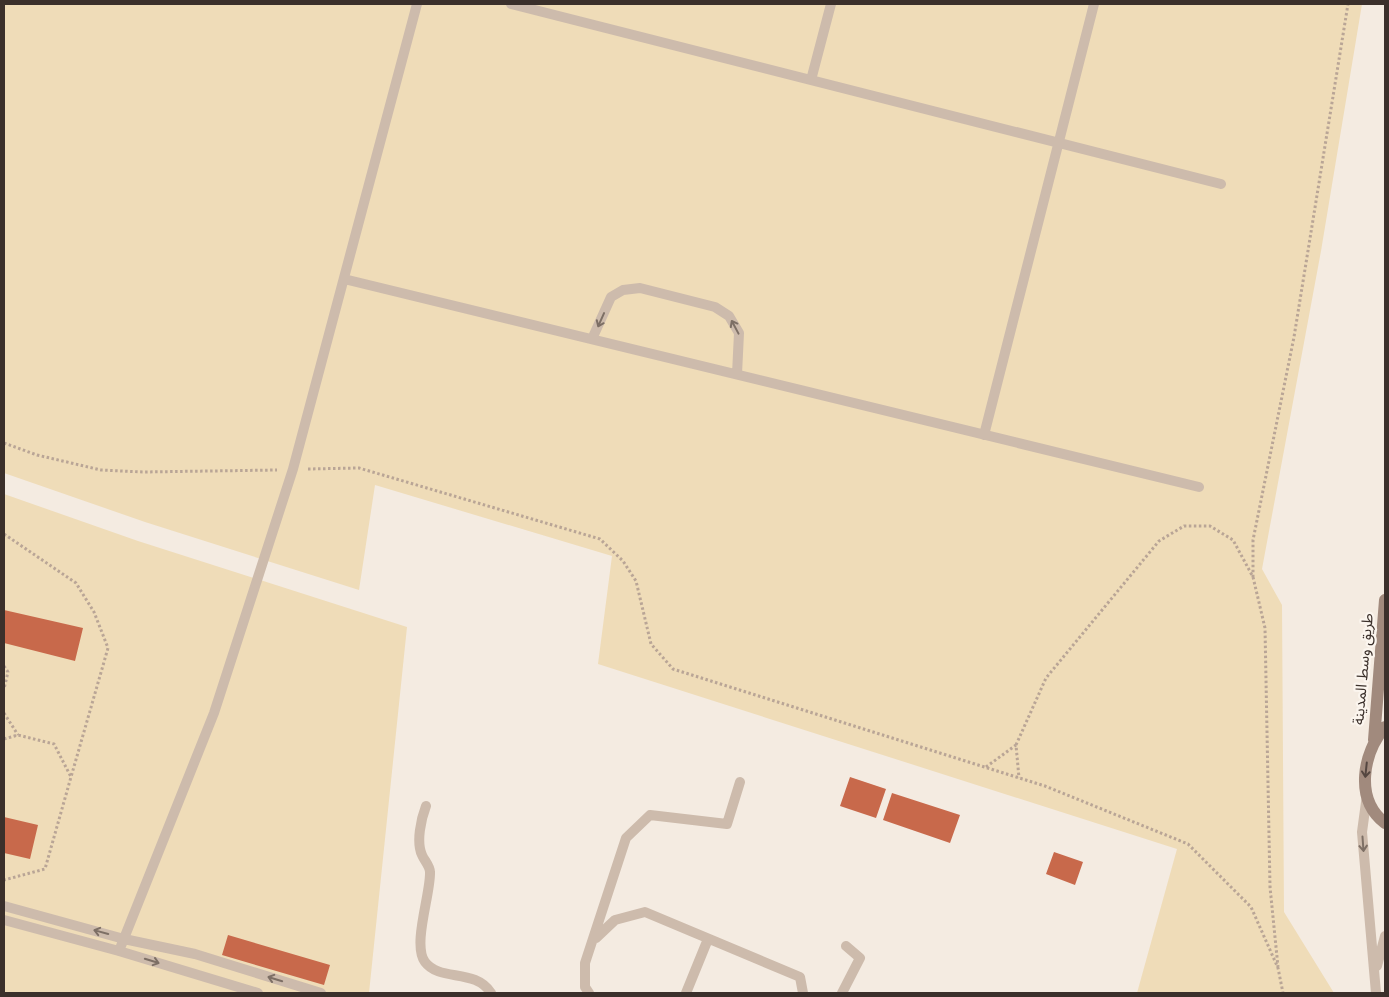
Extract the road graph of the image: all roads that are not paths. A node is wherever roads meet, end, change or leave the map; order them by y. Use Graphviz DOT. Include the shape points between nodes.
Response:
graph roads {
  1 [pos="417,4"];
  2 [pos="511,4"];
  3 [pos="831,4"];
  4 [pos="1094,4"];
  5 [pos="811,80"];
  6 [pos="1059,142"];
  7 [pos="1221,184"];
  8 [pos="344,279"];
  9 [pos="592,339"];
  10 [pos="737,374"];
  11 [pos="984,435"];
  12 [pos="1199,487"];
  13 [pos="1385,600"];
  14 [pos="1385,727"];
  15 [pos="1374,740"];
  16 [pos="740,782"];
  17 [pos="1367,795"];
  18 [pos="426,806"];
  19 [pos="1385,823"];
  20 [pos="4,906"];
  21 [pos="4,920"];
  22 [pos="1385,936"];
  23 [pos="124,939"];
  24 [pos="595,939"];
  25 [pos="708,939"];
  26 [pos="846,946"];
  27 [pos="120,951"];
  28 [pos="1376,972"];
  29 [pos="258,993"];
  30 [pos="322,993"];
  31 [pos="491,993"];
  32 [pos="589,993"];
  33 [pos="686,993"];
  34 [pos="803,993"];
  35 [pos="842,993"];
  36 [pos="1376,993"];
  1 -- 8 [label="lane"];
  2 -- 5 [label="lane"];
  3 -- 5 [label="lane"];
  4 -- 6 [label="lane"];
  5 -- 6 [label="lane"];
  6 -- 7 [label="lane"];
  6 -- 11 [label="lane"];
  8 -- 9 [label="lane"];
  8 -- 23 [label="lane" via="293,470 214,713"];
  9 -- 10 [label="lane"];
  10 -- 9 [label="lane, one-way" via="739,333 729,316 715,307 649,290 623,290 611,297"];
  10 -- 11 [label="lane"];
  11 -- 12 [label="lane"];
  13 -- 15 [label="main road, طريق وسط المدينة"];
  14 -- 15 [label="main road"];
  15 -- 17 [label="main road, one-way" via="1364,770"];
  16 -- 24 [label="lane" via="727,824 650,815 626,838"];
  17 -- 19 [label="main road" via="1377,817"];
  17 -- 28 [label="lane, one-way" via="1362,832"];
  18 -- 31 [label="lane" via="421,820 421,853 430,870 421,946 424,962 436,971 485,984"];
  23 -- 20 [label="lane, one-way"];
  21 -- 27 [label="lane"];
  22 -- 28 [label="lane"];
  23 -- 27 [label="lane"];
  30 -- 23 [label="lane, one-way" via="195,954"];
  24 -- 25 [label="lane" via="615,920 645,912"];
  24 -- 32 [label="lane" via="585,963 585,987"];
  25 -- 33 [label="lane"];
  25 -- 34 [label="lane" via="800,977"];
  26 -- 35 [label="lane" via="860,958"];
  27 -- 29 [label="lane, one-way"];
  28 -- 36 [label="lane"];
}
